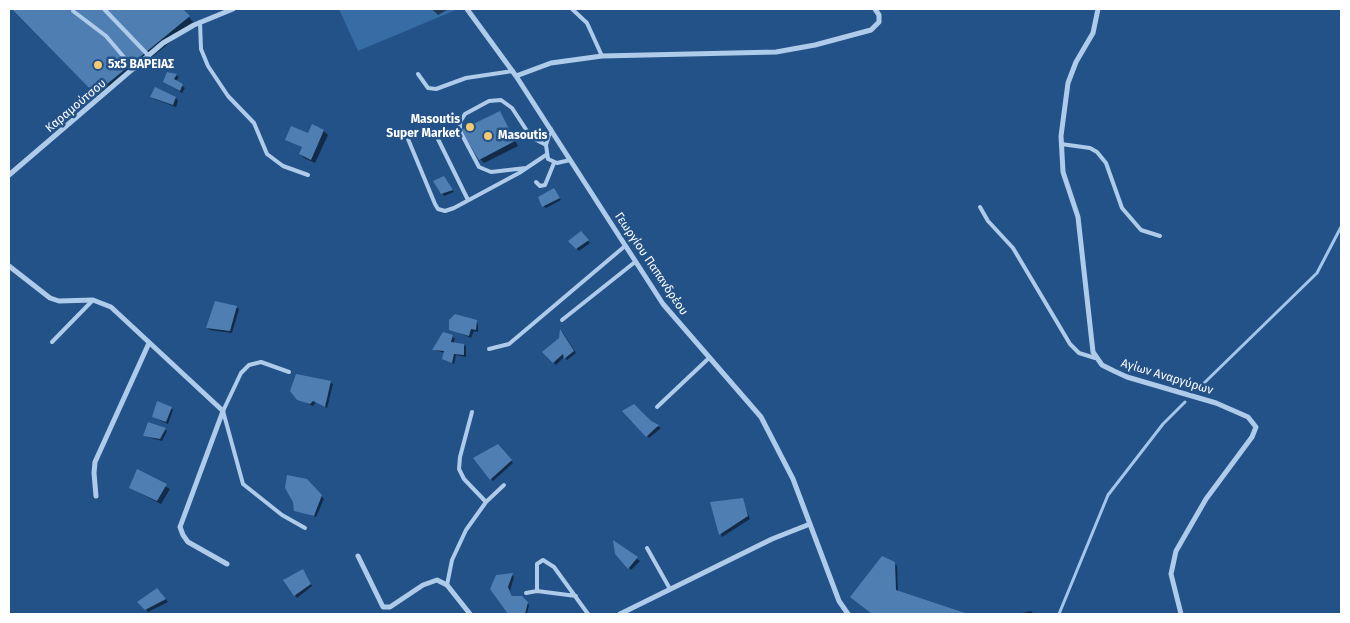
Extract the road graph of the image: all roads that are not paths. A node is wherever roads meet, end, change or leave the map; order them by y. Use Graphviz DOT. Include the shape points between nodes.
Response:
graph roads {
  1 [pos="104,9"];
  2 [pos="233,9"];
  3 [pos="467,9"];
  4 [pos="572,9"];
  5 [pos="875,9"];
  6 [pos="1098,9"];
  7 [pos="73,11"];
  8 [pos="200,22"];
  9 [pos="149,56"];
  10 [pos="602,56"];
  11 [pos="134,69"];
  12 [pos="513,71"];
  13 [pos="418,74"];
  14 [pos="516,76"];
  15 [pos="434,130"];
  16 [pos="551,130"];
  17 [pos="408,139"];
  18 [pos="1061,144"];
  19 [pos="546,145"];
  20 [pos="546,155"];
  21 [pos="570,160"];
  22 [pos="554,163"];
  23 [pos="526,168"];
  24 [pos="9,175"];
  25 [pos="308,175"];
  26 [pos="536,182"];
  27 [pos="468,200"];
  28 [pos="980,207"];
  29 [pos="1160,236"];
  30 [pos="624,246"];
  31 [pos="635,262"];
  32 [pos="9,266"];
  33 [pos="93,300"];
  34 [pos="562,320"];
  35 [pos="52,342"];
  36 [pos="149,343"];
  37 [pos="490,349"];
  38 [pos="709,358"];
  39 [pos="1095,358"];
  40 [pos="289,372"];
  41 [pos="657,407"];
  42 [pos="223,411"];
  43 [pos="472,412"];
  44 [pos="504,485"];
  45 [pos="96,496"];
  46 [pos="486,502"];
  47 [pos="810,524"];
  48 [pos="305,528"];
  49 [pos="647,548"];
  50 [pos="358,556"];
  51 [pos="227,564"];
  52 [pos="447,584"];
  53 [pos="670,589"];
  54 [pos="537,591"];
  55 [pos="526,593"];
  56 [pos="576,596"];
  57 [pos="470,614"];
  58 [pos="588,614"];
  59 [pos="620,614"];
  60 [pos="848,614"];
  61 [pos="1181,614"];
  1 -- 9 [label="lane"];
  2 -- 8 [label="street, Καραμούτσου"];
  3 -- 12 [label="street, Γεωργίου Παπανδρέου"];
  4 -- 10 [label="lane" via="592,31"];
  5 -- 10 [label="street" via="879,22 871,30 786,50"];
  6 -- 18 [label="street" via="1092,33 1068,83"];
  7 -- 11 [label="lane" via="106,36"];
  8 -- 9 [label="street, Καραμούτσου"];
  8 -- 25 [label="lane" via="201,49 208,66 228,96 254,123 267,154 284,166"];
  9 -- 11 [label="street, Καραμούτσου"];
  10 -- 14 [label="street" via="551,63"];
  11 -- 24 [label="street, Καραμούτσου"];
  12 -- 13 [label="lane" via="474,76 432,90"];
  12 -- 14 [label="street, Γεωργίου Παπανδρέου"];
  14 -- 16 [label="street, Γεωργίου Παπανδρέου"];
  15 -- 27 [label="lane"];
  16 -- 19 [label="lane"];
  16 -- 21 [label="street, Γεωργίου Παπανδρέου"];
  17 -- 27 [label="lane" via="438,209 449,211"];
  18 -- 29 [label="lane" via="1097,152 1106,163 1122,208 1141,230"];
  18 -- 39 [label="street" via="1064,172 1078,217"];
  19 -- 20 [label="lane"];
  19 -- 23 [label="lane" via="531,137 512,108 500,100 489,101 465,114 460,122 460,131 479,167 491,172"];
  20 -- 22 [label="lane"];
  20 -- 23 [label="lane"];
  21 -- 22 [label="lane"];
  21 -- 30 [label="street, Γεωργίου Παπανδρέου"];
  22 -- 26 [label="lane" via="545,185 540,186"];
  23 -- 27 [label="lane"];
  28 -- 39 [label="lane" via="988,221 1013,248 1070,344"];
  30 -- 31 [label="street, Γεωργίου Παπανδρέου"];
  30 -- 37 [label="lane" via="509,344"];
  31 -- 34 [label="lane"];
  31 -- 38 [label="street, Γεωργίου Παπανδρέου" via="663,304"];
  32 -- 33 [label="street" via="50,298 59,301"];
  33 -- 35 [label="lane"];
  33 -- 36 [label="street" via="111,307"];
  36 -- 42 [label="street"];
  36 -- 45 [label="street" via="95,462"];
  38 -- 41 [label="lane"];
  38 -- 47 [label="street, Γεωργίου Παπανδρέου" via="761,417 793,479"];
  39 -- 61 [label="street, Αγίων Αναργύρων" via="1126,377 1216,403 1248,417 1255,424 1252,437 1206,498 1176,551 1171,574"];
  40 -- 42 [label="lane" via="261,362 249,365 241,373"];
  42 -- 48 [label="lane" via="243,484"];
  42 -- 51 [label="street" via="180,527 188,542"];
  43 -- 46 [label="lane" via="459,469"];
  44 -- 46 [label="lane"];
  46 -- 52 [label="lane" via="457,547"];
  47 -- 53 [label="street"];
  47 -- 60 [label="street, Γεωργίου Παπανδρέου" via="839,601"];
  49 -- 53 [label="lane"];
  50 -- 52 [label="street" via="383,607 390,607 434,581"];
  52 -- 57 [label="street"];
  53 -- 59 [label="street"];
  54 -- 55 [label="lane"];
  54 -- 56 [label="lane"];
  54 -- 56 [label="lane" via="537,564 543,560 554,567"];
  56 -- 58 [label="lane"];
}
